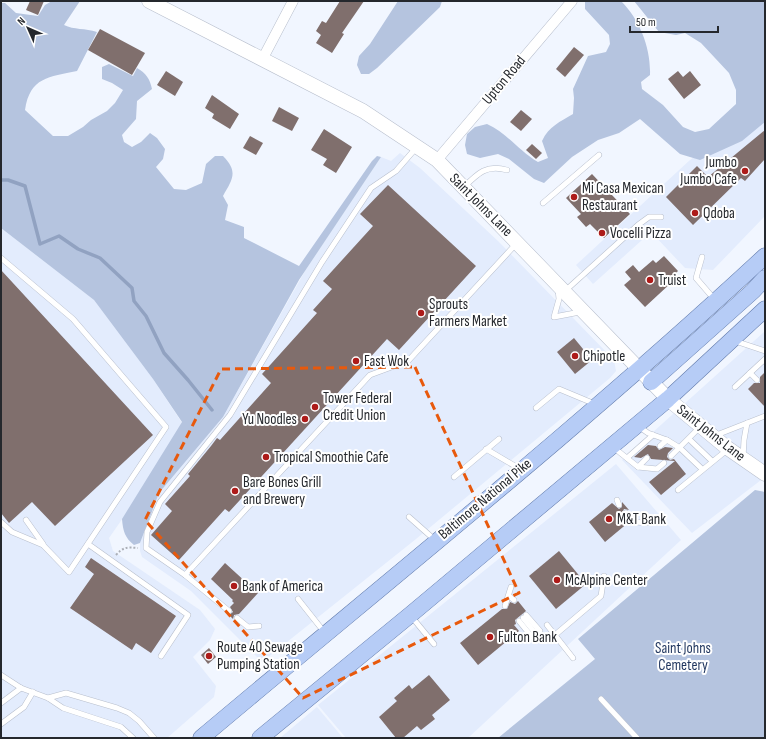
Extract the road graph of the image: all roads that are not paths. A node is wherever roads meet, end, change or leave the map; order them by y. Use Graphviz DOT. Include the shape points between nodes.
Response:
graph roads {
  1 [pos="149,1"];
  2 [pos="293,1"];
  3 [pos="572,1"];
  4 [pos="263,58"];
  5 [pos="418,146"];
  6 [pos="599,155"];
  7 [pos="437,160"];
  8 [pos="507,170"];
  9 [pos="464,187"];
  10 [pos="543,203"];
  11 [pos="662,217"];
  12 [pos="518,242"];
  13 [pos="765,256"];
  14 [pos="702,257"];
  15 [pos="1,258"];
  16 [pos="765,278"];
  17 [pos="561,288"];
  18 [pos="716,301"];
  19 [pos="765,309"];
  20 [pos="583,311"];
  21 [pos="732,340"];
  22 [pos="765,351"];
  23 [pos="764,360"];
  24 [pos="639,370"];
  25 [pos="750,373"];
  26 [pos="757,380"];
  27 [pos="651,382"];
  28 [pos="735,387"];
  29 [pos="668,400"];
  30 [pos="598,405"];
  31 [pos="536,408"];
  32 [pos="764,418"];
  33 [pos="747,423"];
  34 [pos="637,426"];
  35 [pos="701,426"];
  36 [pos="653,435"];
  37 [pos="712,436"];
  38 [pos="499,439"];
  39 [pos="689,439"];
  40 [pos="666,440"];
  41 [pos="613,446"];
  42 [pos="660,446"];
  43 [pos="680,448"];
  44 [pos="486,449"];
  45 [pos="728,449"];
  46 [pos="671,456"];
  47 [pos="626,458"];
  48 [pos="646,458"];
  49 [pos="743,459"];
  50 [pos="712,460"];
  51 [pos="664,462"];
  52 [pos="638,467"];
  53 [pos="520,469"];
  54 [pos="702,469"];
  55 [pos="765,474"];
  56 [pos="454,477"];
  57 [pos="678,490"];
  58 [pos="626,513"];
  59 [pos="409,517"];
  60 [pos="26,520"];
  61 [pos="1,522"];
  62 [pos="647,523"];
  63 [pos="436,541"];
  64 [pos="88,544"];
  65 [pos="43,545"];
  66 [pos="185,575"];
  67 [pos="604,576"];
  68 [pos="511,588"];
  69 [pos="509,596"];
  70 [pos="298,599"];
  71 [pos="229,611"];
  72 [pos="410,615"];
  73 [pos="236,618"];
  74 [pos="522,618"];
  75 [pos="547,625"];
  76 [pos="260,626"];
  77 [pos="326,634"];
  78 [pos="555,634"];
  79 [pos="434,644"];
  80 [pos="161,656"];
  81 [pos="573,658"];
  82 [pos="1,675"];
  83 [pos="21,688"];
  84 [pos="33,692"];
  85 [pos="48,698"];
  86 [pos="601,699"];
  87 [pos="1,703"];
  88 [pos="1,724"];
  89 [pos="133,738"];
  90 [pos="154,738"];
  91 [pos="201,738"];
  92 [pos="260,738"];
  93 [pos="637,738"];
  1 -- 4 [label="street, Saint Johns Lane"];
  2 -- 4 [label="street"];
  3 -- 7 [label="street, Upton Road"];
  4 -- 5 [label="street, Saint Johns Lane" via="363,111"];
  5 -- 7 [label="street, Saint Johns Lane"];
  5 -- 66 [label="lane" via="396,171 372,188 322,262 230,415 160,502 147,532 146,548"];
  6 -- 10 [label="lane"];
  7 -- 9 [label="street, Saint Johns Lane"];
  8 -- 9 [label="lane" via="496,167 478,173"];
  9 -- 12 [label="street, Saint Johns Lane"];
  11 -- 17 [label="lane" via="649,217"];
  12 -- 17 [label="street, Saint Johns Lane"];
  12 -- 66 [label="lane" via="408,361 370,375"];
  13 -- 18 [label="main road, Baltimore National Pike"];
  14 -- 18 [label="lane" via="696,278"];
  15 -- 64 [label="lane" via="73,319 166,427"];
  16 -- 27 [label="main road"];
  17 -- 20 [label="street, Saint Johns Lane"];
  17 -- 20 [label="lane" via="554,317"];
  18 -- 24 [label="main road, Baltimore National Pike"];
  19 -- 21 [label="main road"];
  20 -- 24 [label="street, Saint Johns Lane"];
  21 -- 22 [label="lane"];
  21 -- 29 [label="main road"];
  23 -- 25 [label="lane"];
  24 -- 27 [label="street, Saint Johns Lane"];
  24 -- 30 [label="main road, Baltimore National Pike"];
  25 -- 26 [label="lane"];
  25 -- 28 [label="lane"];
  27 -- 29 [label="street, Saint Johns Lane"];
  29 -- 34 [label="main road"];
  29 -- 35 [label="street, Saint Johns Lane"];
  30 -- 31 [label="lane" via="559,389"];
  30 -- 53 [label="main road, Baltimore National Pike"];
  32 -- 33 [label="lane"];
  33 -- 37 [label="lane"];
  33 -- 49 [label="lane"];
  34 -- 36 [label="lane"];
  34 -- 41 [label="main road"];
  35 -- 37 [label="street, Saint Johns Lane"];
  35 -- 39 [label="lane"];
  36 -- 40 [label="lane"];
  36 -- 47 [label="lane"];
  37 -- 45 [label="street, Saint Johns Lane"];
  38 -- 44 [label="lane"];
  39 -- 43 [label="lane"];
  39 -- 50 [label="lane"];
  40 -- 42 [label="lane"];
  40 -- 43 [label="lane"];
  41 -- 47 [label="lane"];
  41 -- 72 [label="main road"];
  43 -- 46 [label="lane"];
  43 -- 54 [label="lane"];
  44 -- 53 [label="lane"];
  44 -- 56 [label="lane"];
  45 -- 49 [label="street, Saint Johns Lane"];
  45 -- 50 [label="lane"];
  47 -- 52 [label="lane"];
  48 -- 52 [label="lane"];
  49 -- 55 [label="street, Saint Johns Lane"];
  50 -- 54 [label="lane"];
  51 -- 52 [label="lane" via="657,469"];
  53 -- 63 [label="main road, Baltimore National Pike"];
  54 -- 57 [label="lane"];
  58 -- 62 [label="lane" via="636,522"];
  59 -- 63 [label="lane"];
  60 -- 65 [label="lane"];
  61 -- 65 [label="lane" via="12,532"];
  63 -- 77 [label="main road, Baltimore National Pike"];
  64 -- 65 [label="lane" via="69,572"];
  64 -- 80 [label="lane" via="188,615"];
  66 -- 71 [label="lane"];
  67 -- 78 [label="lane" via="601,596"];
  68 -- 69 [label="lane"];
  69 -- 69 [label="lane" via="509,603"];
  70 -- 77 [label="lane"];
  72 -- 79 [label="lane"];
  72 -- 92 [label="main road"];
  73 -- 76 [label="lane" via="248,627"];
  74 -- 74 [label="lane" via="536,634"];
  75 -- 78 [label="lane"];
  77 -- 91 [label="main road, Baltimore National Pike"];
  78 -- 81 [label="lane"];
  82 -- 83 [label="lane"];
  83 -- 84 [label="lane"];
  83 -- 87 [label="lane"];
  84 -- 85 [label="lane"];
  84 -- 88 [label="lane" via="24,708"];
  85 -- 89 [label="lane" via="63,708 121,727"];
  85 -- 90 [label="lane" via="66,693 117,708 139,721"];
  86 -- 93 [label="lane"];
}
